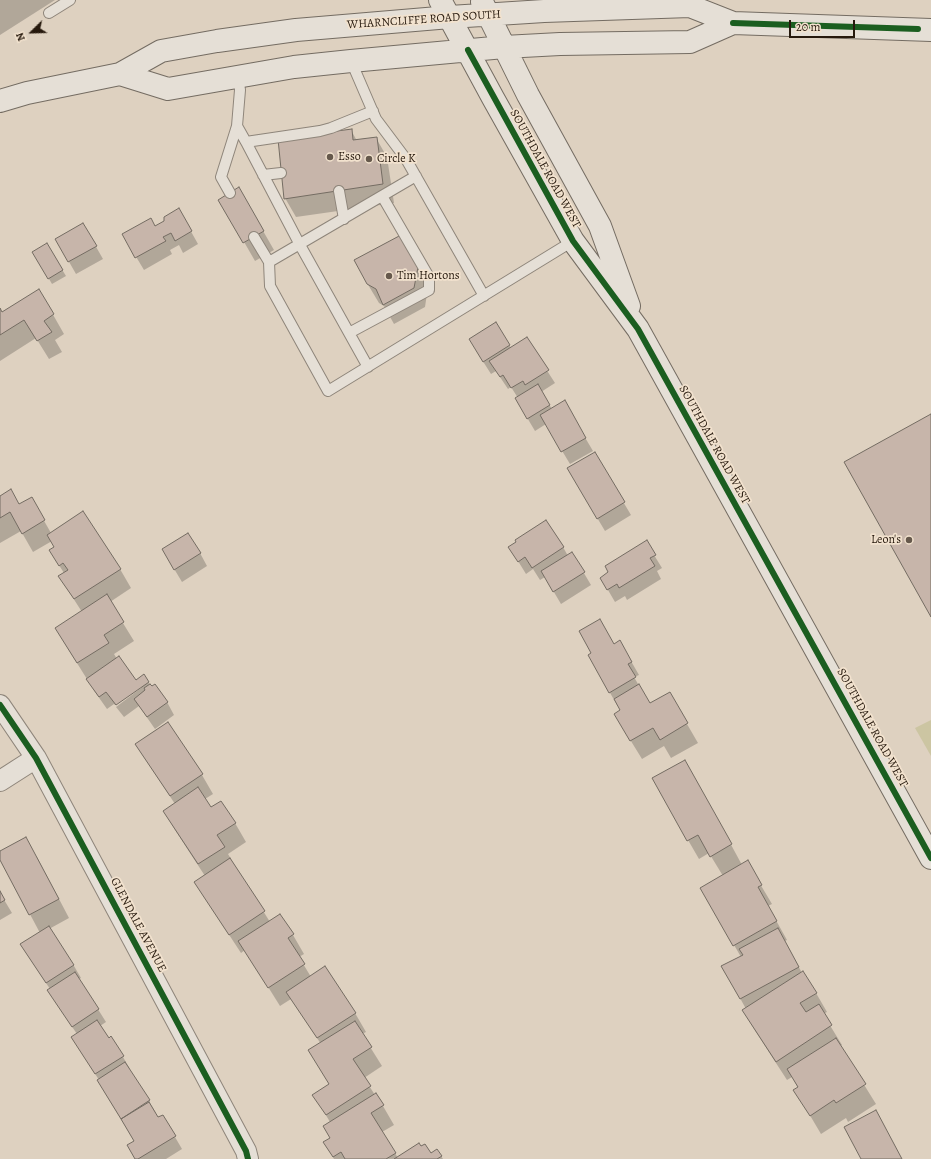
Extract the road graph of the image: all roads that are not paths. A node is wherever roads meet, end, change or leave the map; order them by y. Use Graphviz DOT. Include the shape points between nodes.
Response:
graph roads {
  1 [pos="70,0"];
  2 [pos="484,7"];
  3 [pos="445,8"];
  4 [pos="49,13"];
  5 [pos="733,23"];
  6 [pos="931,30"];
  7 [pos="504,47"];
  8 [pos="468,50"];
  9 [pos="351,61"];
  10 [pos="120,74"];
  11 [pos="238,76"];
  12 [pos="0,100"];
  13 [pos="373,111"];
  14 [pos="237,126"];
  15 [pos="246,142"];
  16 [pos="282,173"];
  17 [pos="263,175"];
  18 [pos="416,176"];
  19 [pos="339,191"];
  20 [pos="230,193"];
  21 [pos="382,196"];
  22 [pos="344,219"];
  23 [pos="254,236"];
  24 [pos="573,241"];
  25 [pos="300,245"];
  26 [pos="269,262"];
  27 [pos="484,296"];
  28 [pos="638,329"];
  29 [pos="349,333"];
  30 [pos="368,367"];
  31 [pos="0,705"];
  32 [pos="36,758"];
  33 [pos="0,781"];
  34 [pos="931,858"];
  35 [pos="248,1159"];
  1 -- 4 [label="lane"];
  2 -- 3 [label="main road, WHARNCLIFFE ROAD SOUTH"];
  2 -- 5 [label="main road, WHARNCLIFFE ROAD SOUTH" via="544,11 690,6"];
  2 -- 7 [label="main road, SOUTHDALE ROAD WEST"];
  3 -- 8 [label="main road, SOUTHDALE ROAD WEST"];
  3 -- 10 [label="main road, WHARNCLIFFE ROAD SOUTH" via="161,51"];
  5 -- 6 [label="main road, WHARNCLIFFE ROAD SOUTH"];
  5 -- 7 [label="main road, WHARNCLIFFE ROAD SOUTH" via="690,42"];
  7 -- 8 [label="main road, WHARNCLIFFE ROAD SOUTH"];
  7 -- 28 [label="main road, SOUTHDALE ROAD WEST" via="600,226"];
  8 -- 9 [label="main road, WHARNCLIFFE ROAD SOUTH"];
  8 -- 24 [label="main road, SOUTHDALE ROAD WEST"];
  9 -- 11 [label="main road, WHARNCLIFFE ROAD SOUTH"];
  9 -- 13 [label="lane"];
  10 -- 11 [label="main road, WHARNCLIFFE ROAD SOUTH" via="168,89"];
  10 -- 12 [label="main road, WHARNCLIFFE ROAD SOUTH"];
  11 -- 14 [label="lane" via="240,90"];
  13 -- 15 [label="lane" via="331,130"];
  13 -- 18 [label="lane"];
  14 -- 15 [label="lane"];
  14 -- 20 [label="lane" via="221,177"];
  15 -- 17 [label="lane"];
  16 -- 17 [label="lane"];
  17 -- 25 [label="lane"];
  18 -- 21 [label="lane"];
  18 -- 27 [label="lane"];
  19 -- 22 [label="lane"];
  21 -- 22 [label="lane"];
  21 -- 29 [label="lane" via="429,277 429,290"];
  22 -- 25 [label="lane"];
  23 -- 26 [label="lane"];
  24 -- 27 [label="lane"];
  24 -- 28 [label="main road, SOUTHDALE ROAD WEST"];
  25 -- 26 [label="lane"];
  25 -- 29 [label="lane"];
  26 -- 30 [label="lane" via="270,286 328,391"];
  27 -- 30 [label="lane"];
  28 -- 34 [label="main road, SOUTHDALE ROAD WEST"];
  29 -- 30 [label="lane"];
  31 -- 32 [label="street, GLENDALE AVENUE"];
  32 -- 33 [label="street"];
  32 -- 35 [label="street, GLENDALE AVENUE"];
}
